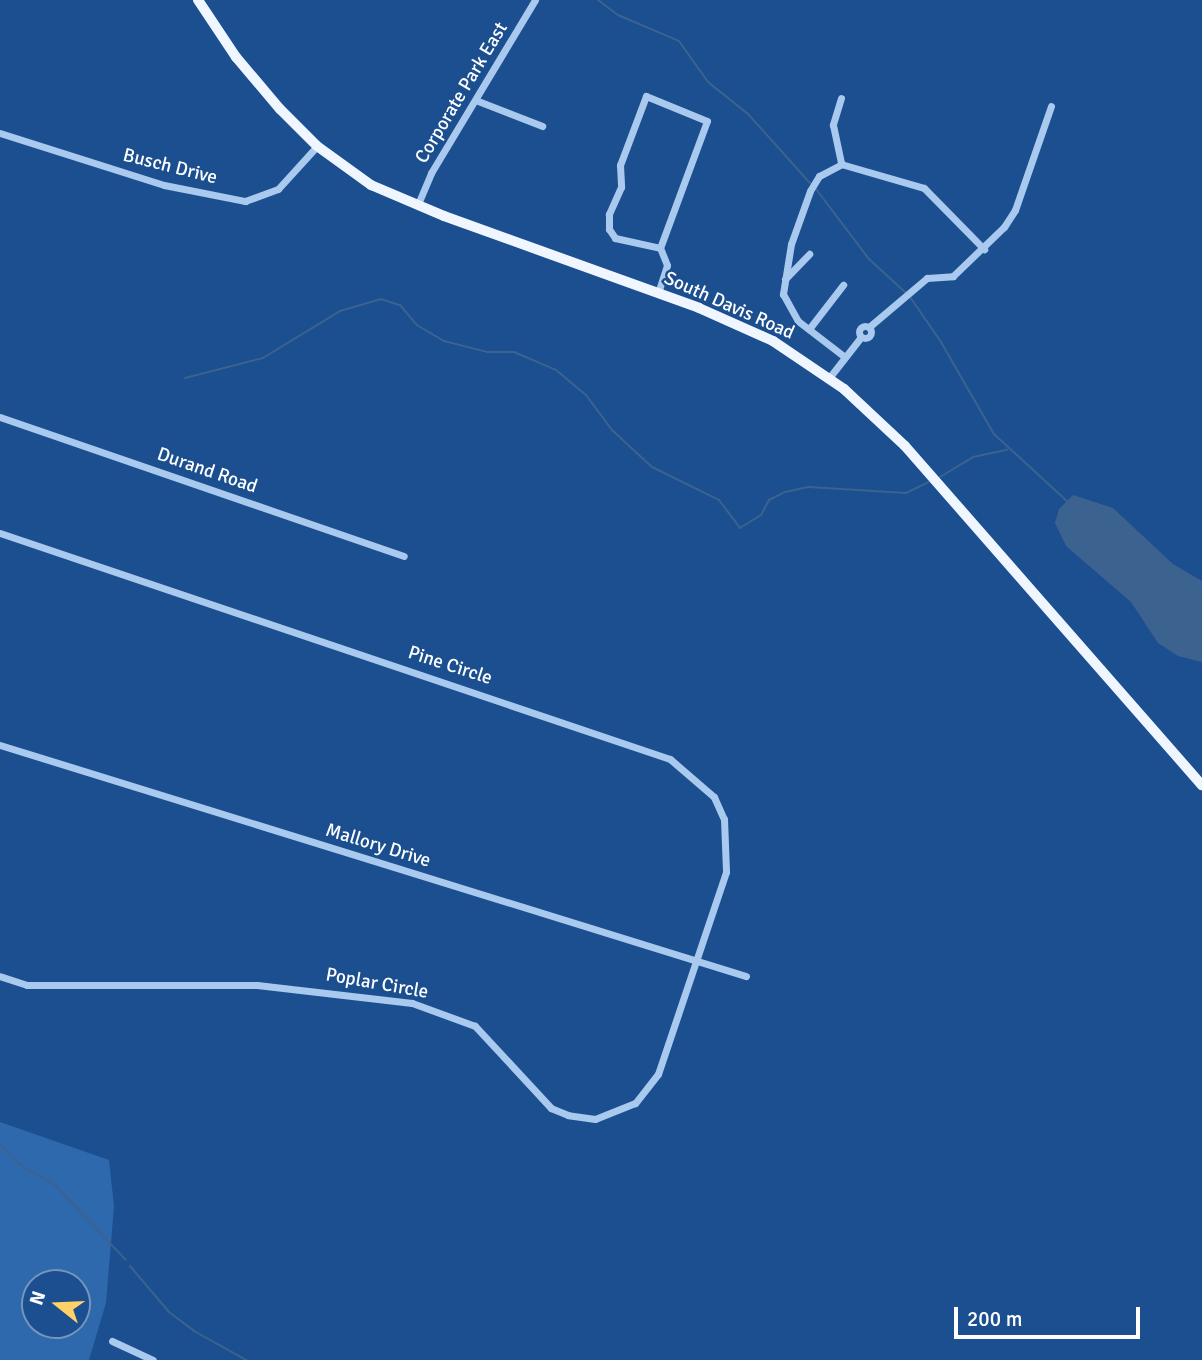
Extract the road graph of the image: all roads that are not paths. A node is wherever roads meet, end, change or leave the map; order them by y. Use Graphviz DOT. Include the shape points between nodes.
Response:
graph roads {
  1 [pos="198,0"];
  2 [pos="535,0"];
  3 [pos="841,98"];
  4 [pos="478,101"];
  5 [pos="1051,106"];
  6 [pos="542,127"];
  7 [pos="0,134"];
  8 [pos="317,146"];
  9 [pos="842,164"];
  10 [pos="418,204"];
  11 [pos="660,248"];
  12 [pos="984,249"];
  13 [pos="809,254"];
  14 [pos="785,279"];
  15 [pos="843,285"];
  16 [pos="658,293"];
  17 [pos="809,329"];
  18 [pos="845,357"];
  19 [pos="829,378"];
  20 [pos="0,417"];
  21 [pos="0,533"];
  22 [pos="404,556"];
  23 [pos="0,745"];
  24 [pos="1202,785"];
  25 [pos="695,962"];
  26 [pos="0,976"];
  27 [pos="746,976"];
  28 [pos="112,1341"];
  29 [pos="149,1359"];
  1 -- 8 [label="main road, South Davis Road" via="236,57"];
  2 -- 4 [label="street, Corporate Park East"];
  3 -- 9 [label="street" via="833,125"];
  4 -- 6 [label="street"];
  4 -- 10 [label="street, Corporate Park East" via="431,173"];
  5 -- 12 [label="street" via="1015,210"];
  7 -- 8 [label="street, Busch Drive" via="164,185 245,201 278,189"];
  8 -- 10 [label="main road, South Davis Road" via="371,185"];
  9 -- 12 [label="street" via="924,188"];
  9 -- 14 [label="street" via="819,176 810,191 791,244"];
  10 -- 16 [label="main road, South Davis Road"];
  11 -- 11 [label="street" via="707,121 646,96 620,165 621,187 609,214 609,229 615,239"];
  11 -- 16 [label="street" via="667,265"];
  12 -- 18 [label="street" via="953,276 927,278 860,330 861,337"];
  13 -- 14 [label="street"];
  14 -- 17 [label="street" via="786,307"];
  15 -- 17 [label="street"];
  16 -- 19 [label="main road, South Davis Road" via="774,341"];
  17 -- 18 [label="street"];
  18 -- 19 [label="street"];
  19 -- 24 [label="main road, South Davis Road" via="905,446"];
  20 -- 22 [label="street, Durand Road"];
  21 -- 25 [label="street, Pine Circle" via="670,759 714,797 724,819 726,872"];
  23 -- 25 [label="street, Mallory Drive"];
  25 -- 26 [label="street, Poplar Circle" via="681,1014 653,1082 627,1108 595,1119 551,1108 475,1026 412,1003 257,985 27,985"];
  25 -- 27 [label="street, Mallory Drive"];
  28 -- 29 [label="street"];
}
